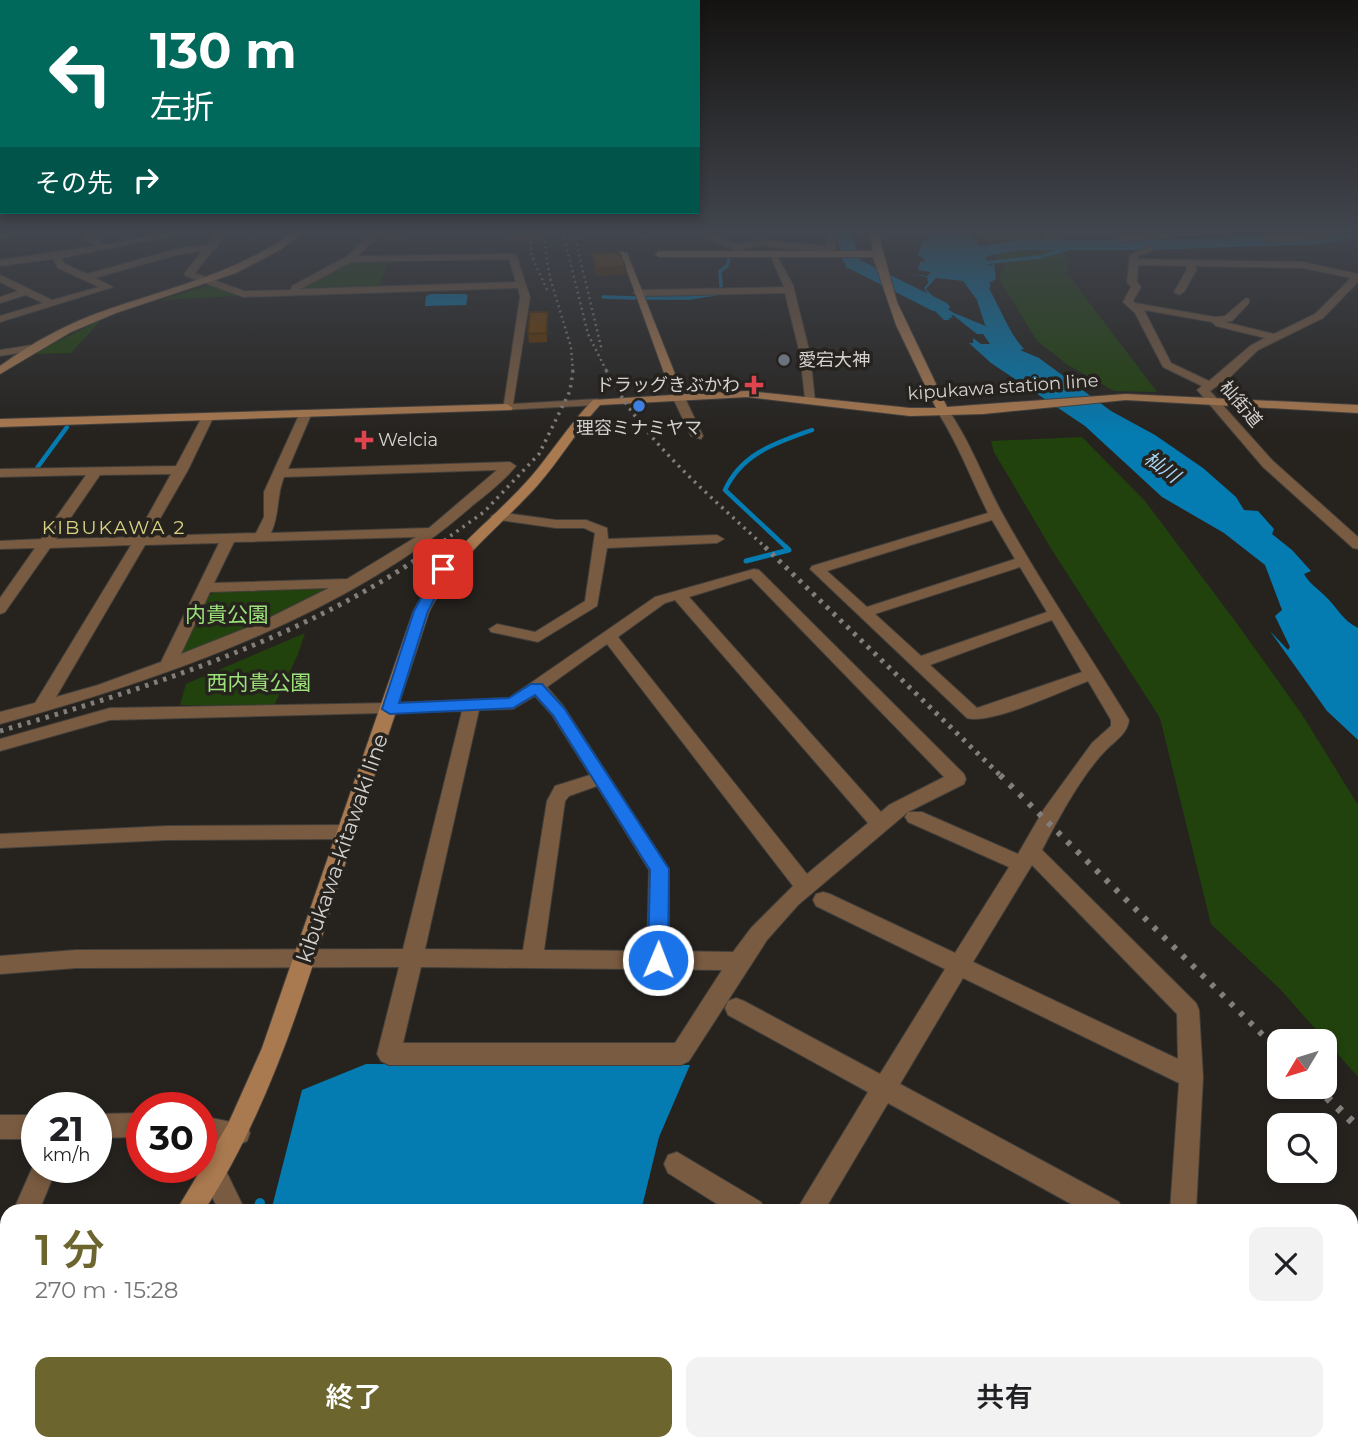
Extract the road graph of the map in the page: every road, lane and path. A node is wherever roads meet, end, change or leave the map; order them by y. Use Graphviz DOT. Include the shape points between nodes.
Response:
graph roads {
  1 [pos="47,301"];
  2 [pos="60,301"];
  3 [pos="149,301"];
  4 [pos="525,301"];
  5 [pos="641,301"];
  6 [pos="792,301"];
  7 [pos="893,301"];
  8 [pos="1129,301"];
  9 [pos="1246,301"];
  10 [pos="1335,301"];
  11 [pos="52,303"];
  12 [pos="1135,306"];
  13 [pos="0,319"];
  14 [pos="1215,320"];
  15 [pos="1273,337"];
  16 [pos="32,348"];
  17 [pos="0,354"];
  18 [pos="0,371"];
  19 [pos="1210,386"];
  20 [pos="678,396"];
  21 [pos="811,399"];
  22 [pos="1212,400"];
  23 [pos="597,402"];
  24 [pos="507,408"];
  25 [pos="1358,408"];
  26 [pos="950,411"];
  27 [pos="305,415"];
  28 [pos="207,418"];
  29 [pos="0,423"];
  30 [pos="697,436"];
  31 [pos="182,470"];
  32 [pos="96,471"];
  33 [pos="0,473"];
  34 [pos="279,473"];
  35 [pos="996,515"];
  36 [pos="498,516"];
  37 [pos="432,532"];
  38 [pos="261,538"];
  39 [pos="228,539"];
  40 [pos="718,539"];
  41 [pos="142,540"];
  42 [pos="45,544"];
  43 [pos="600,544"];
  44 [pos="0,545"];
  45 [pos="1358,545"];
  46 [pos="1024,561"];
  47 [pos="350,583"];
  48 [pos="206,588"];
  49 [pos="678,595"];
  50 [pos="0,609"];
  51 [pos="863,612"];
  52 [pos="1055,614"];
  53 [pos="497,629"];
  54 [pos="608,636"];
  55 [pos="918,663"];
  56 [pos="168,665"];
  57 [pos="1092,674"];
  58 [pos="537,687"];
  59 [pos="472,705"];
  60 [pos="41,707"];
  61 [pos="390,709"];
  62 [pos="0,718"];
  63 [pos="0,745"];
  64 [pos="601,778"];
  65 [pos="915,817"];
  66 [pos="880,824"];
  67 [pos="345,832"];
  68 [pos="0,841"];
  69 [pos="1026,858"];
  70 [pos="814,894"];
  71 [pos="304,957"];
  72 [pos="412,958"];
  73 [pos="532,959"];
  74 [pos="658,960"];
  75 [pos="739,961"];
  76 [pos="961,965"];
  77 [pos="2,967"];
  78 [pos="736,1008"];
  79 [pos="1191,1077"];
  80 [pos="885,1089"];
  81 [pos="0,1127"];
  82 [pos="21,1127"];
  83 [pos="217,1130"];
  84 [pos="238,1133"];
  85 [pos="677,1164"];
  86 [pos="217,1172"];
  87 [pos="217,1180"];
  88 [pos="37,1183"];
  89 [pos="210,1183"];
  90 [pos="29,1204"];
  91 [pos="194,1204"];
  92 [pos="229,1204"];
  93 [pos="740,1204"];
  94 [pos="813,1204"];
  95 [pos="1097,1204"];
  96 [pos="1183,1204"];
  1 -- 11 [label="street"];
  2 -- 11 [label="street"];
  3 -- 16 [label="main road" via="103,315"];
  4 -- 24 [label="street"];
  5 -- 20 [label="main road"];
  6 -- 21 [label="street"];
  7 -- 26 [label="main road"];
  8 -- 12 [label="street"];
  9 -- 14 [label="street" via="1228,319"];
  10 -- 15 [label="street, 杣街道" via="1320,316"];
  11 -- 13 [label="street"];
  12 -- 14 [label="street"];
  12 -- 19 [label="street" via="1167,365"];
  14 -- 15 [label="street"];
  15 -- 19 [label="street, 杣街道"];
  16 -- 17 [label="street"];
  16 -- 18 [label="main road"];
  19 -- 22 [label="street, 杣街道" via="1203,390"];
  20 -- 21 [label="main road, kipukawa station line" via="747,394"];
  20 -- 23 [label="main road"];
  20 -- 30 [label="street"];
  21 -- 26 [label="main road, kipukawa station line" via="910,412"];
  22 -- 25 [label="main road, kipukawa station line"];
  22 -- 26 [label="main road, kipukawa station line" via="1103,398"];
  22 -- 45 [label="street, 杣街道" via="1268,464"];
  23 -- 24 [label="street"];
  23 -- 36 [label="main road, kibukawa-kitawaki line" via="532,483"];
  24 -- 27 [label="main road"];
  26 -- 35 [label="street"];
  27 -- 28 [label="main road"];
  27 -- 34 [label="street"];
  28 -- 29 [label="main road"];
  28 -- 31 [label="street"];
  31 -- 32 [label="street"];
  31 -- 41 [label="street"];
  32 -- 33 [label="street"];
  32 -- 42 [label="street"];
  34 -- 37 [label="street" via="510,466"];
  34 -- 38 [label="street" via="271,492 271,517"];
  35 -- 46 [label="street"];
  35 -- 51 [label="street" via="817,569"];
  36 -- 43 [label="street" via="586,524 602,531"];
  36 -- 61 [label="main road, kibukawa-kitawaki line" via="462,549 433,585"];
  37 -- 38 [label="street"];
  37 -- 47 [label="street"];
  38 -- 39 [label="street"];
  39 -- 41 [label="street"];
  39 -- 48 [label="street"];
  40 -- 43 [label="street"];
  41 -- 42 [label="street"];
  41 -- 60 [label="street"];
  42 -- 44 [label="street"];
  42 -- 50 [label="street"];
  43 -- 53 [label="street" via="592,603 538,636"];
  46 -- 51 [label="street"];
  46 -- 52 [label="street"];
  47 -- 48 [label="street"];
  47 -- 56 [label="street" via="265,626"];
  48 -- 56 [label="street"];
  49 -- 54 [label="street" via="660,600"];
  49 -- 66 [label="street"];
  49 -- 66 [label="street" via="754,573 957,779 896,810"];
  51 -- 55 [label="street"];
  52 -- 55 [label="street"];
  52 -- 57 [label="street"];
  54 -- 58 [label="street"];
  54 -- 70 [label="street"];
  55 -- 57 [label="street" via="973,714"];
  56 -- 60 [label="street"];
  57 -- 69 [label="street" via="1120,720 1119,728 1098,747"];
  58 -- 59 [label="street" via="513,703"];
  58 -- 64 [label="street"];
  59 -- 61 [label="street"];
  59 -- 72 [label="street"];
  60 -- 62 [label="street"];
  61 -- 63 [label="street" via="110,714"];
  61 -- 67 [label="main road, kibukawa-kitawaki line"];
  64 -- 73 [label="street" via="562,791 556,801"];
  64 -- 74 [label="street" via="659,869"];
  65 -- 69 [label="street"];
  66 -- 70 [label="street"];
  67 -- 68 [label="street" via="167,833"];
  67 -- 71 [label="main road, kibukawa-kitawaki line"];
  69 -- 76 [label="street"];
  69 -- 79 [label="street" via="1188,1010"];
  70 -- 75 [label="street" via="758,934"];
  70 -- 76 [label="street"];
  71 -- 72 [label="street"];
  71 -- 77 [label="street" via="76,959"];
  71 -- 84 [label="main road, kibukawa-kitawaki line"];
  72 -- 73 [label="street"];
  72 -- 75 [label="street" via="389,1054 681,1054"];
  73 -- 74 [label="street"];
  74 -- 75 [label="street"];
  76 -- 79 [label="street"];
  76 -- 80 [label="street"];
  78 -- 80 [label="street"];
  79 -- 96 [label="street"];
  80 -- 94 [label="street"];
  80 -- 95 [label="street"];
  81 -- 82 [label="street"];
  83 -- 84 [label="street"];
  84 -- 86 [label="main road, kibukawa-kitawaki line"];
  85 -- 93 [label="street"];
  87 -- 92 [label="street"];
  88 -- 90 [label="street"];
  89 -- 91 [label="main road, kibukawa-kitawaki line"];
}
